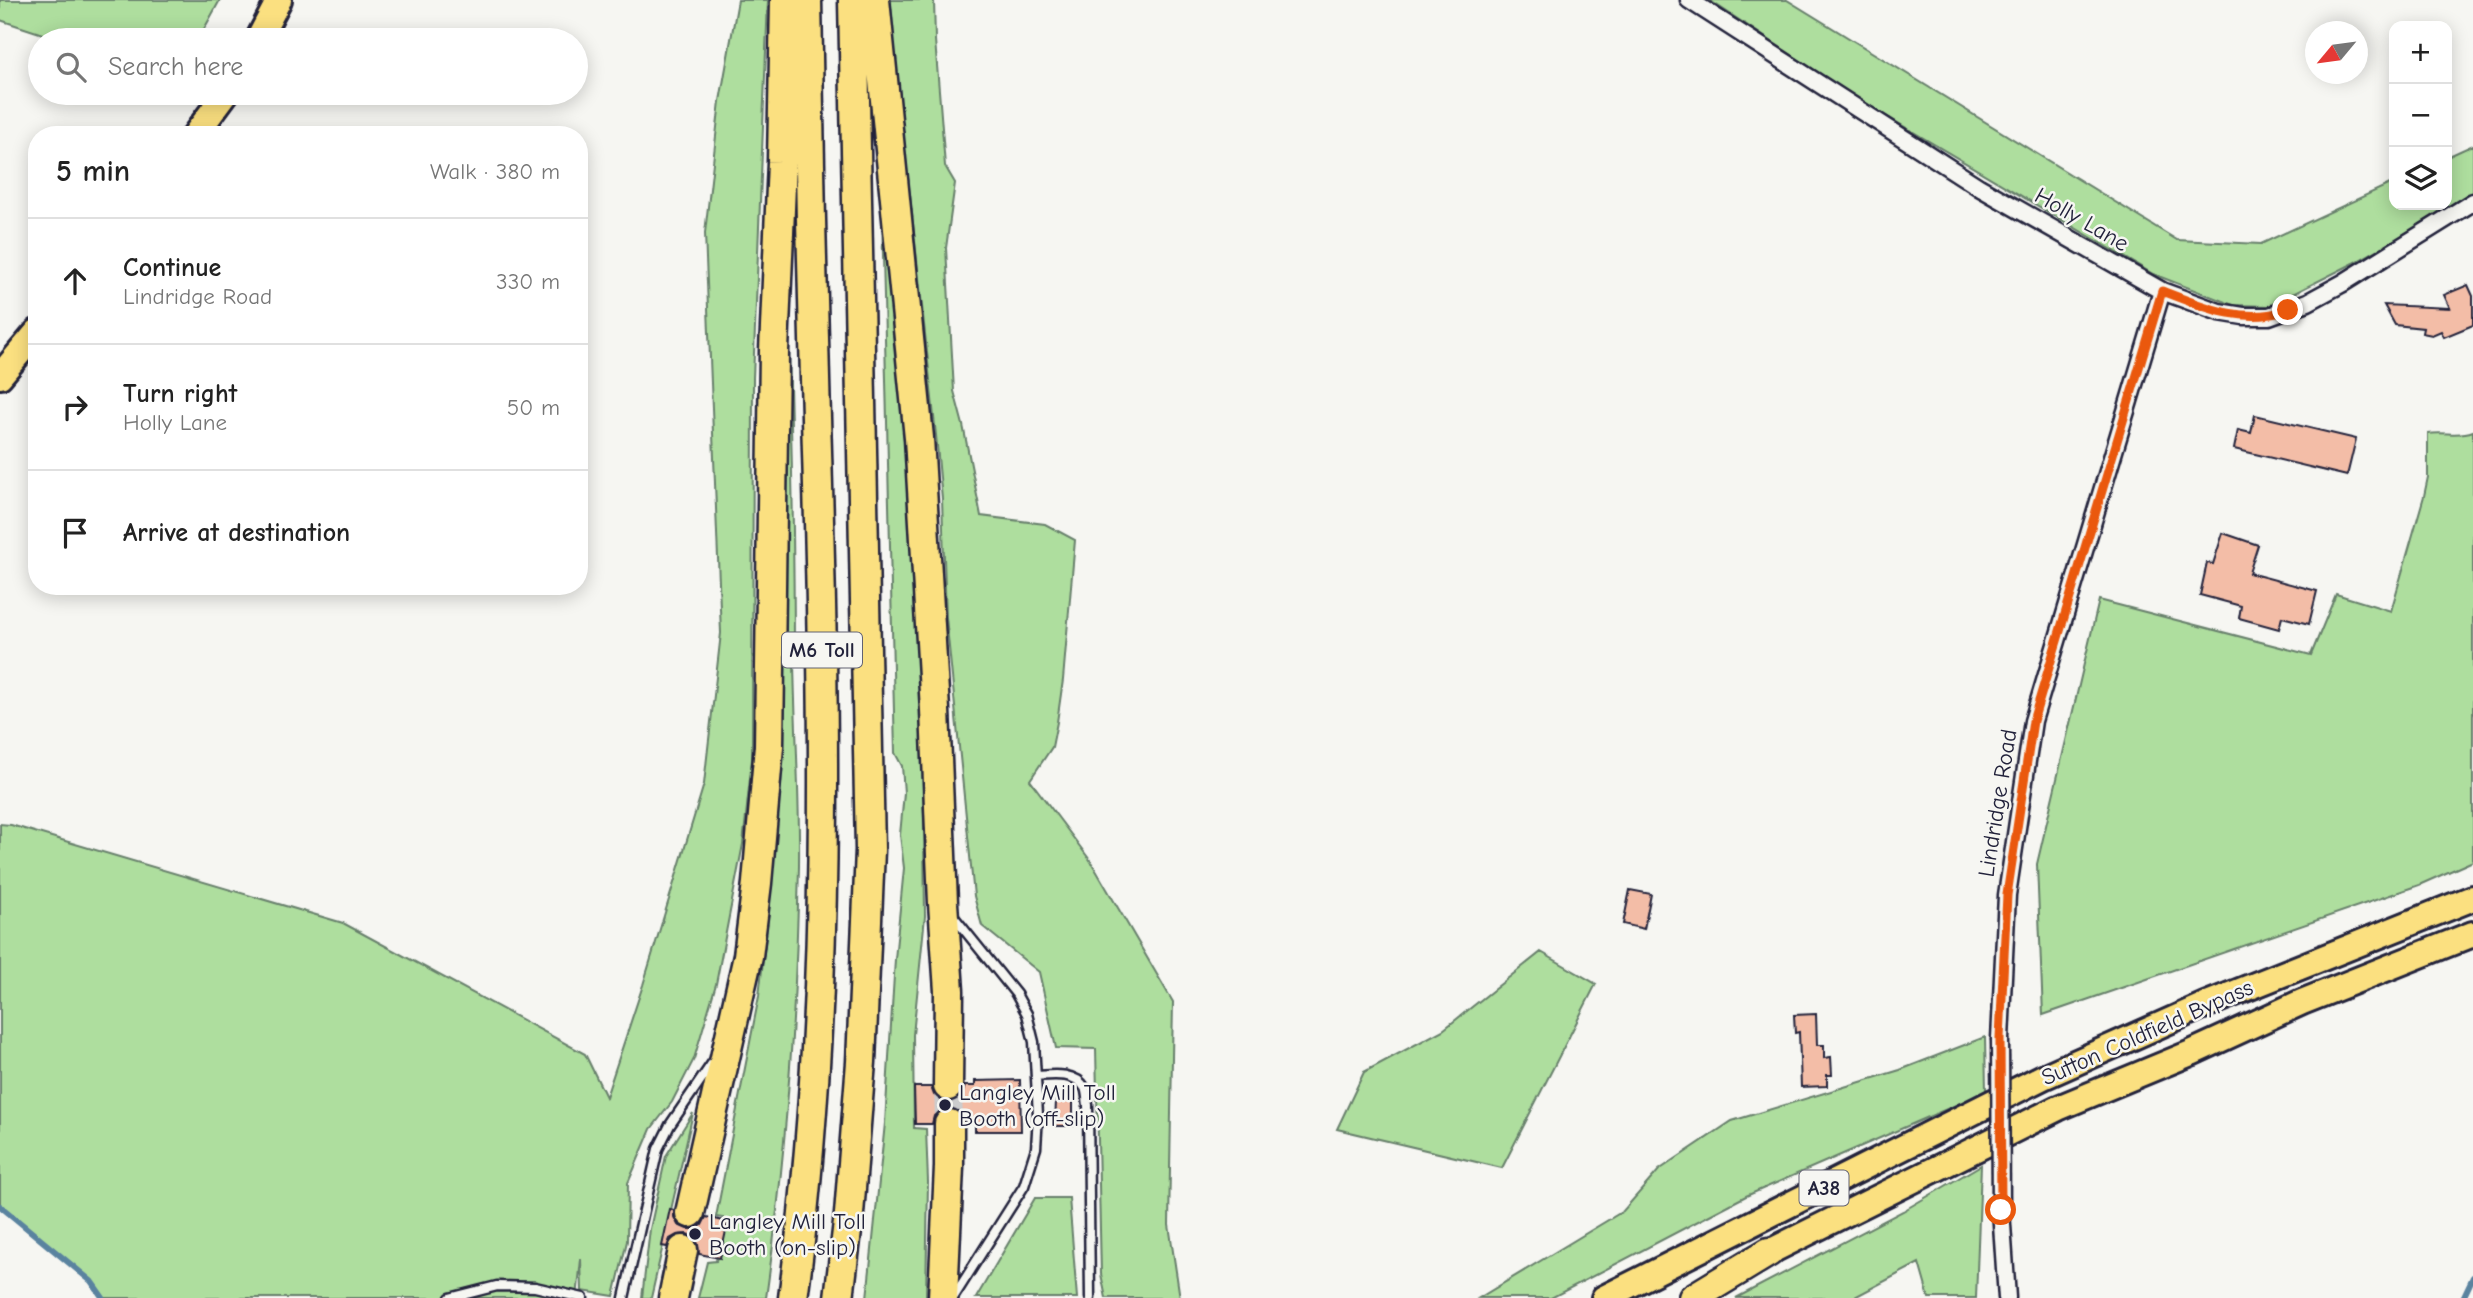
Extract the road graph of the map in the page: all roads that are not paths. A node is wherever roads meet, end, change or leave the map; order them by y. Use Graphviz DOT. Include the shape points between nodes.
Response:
graph roads {
  1 [pos="279,0"];
  2 [pos="785,0"];
  3 [pos="807,0"];
  4 [pos="853,0"];
  5 [pos="875,0"];
  6 [pos="1689,0"];
  7 [pos="264,28"];
  8 [pos="217,105"];
  9 [pos="202,126"];
  10 [pos="2473,202"];
  11 [pos="2162,291"];
  12 [pos="28,343"];
  13 [pos="0,376"];
  14 [pos="2473,898"];
  15 [pos="943,904"];
  16 [pos="2473,934"];
  17 [pos="730,1039"];
  18 [pos="1036,1076"];
  19 [pos="948,1086"];
  20 [pos="949,1124"];
  21 [pos="690,1213"];
  22 [pos="683,1250"];
  23 [pos="1769,1252"];
  24 [pos="450,1298"];
  25 [pos="583,1298"];
  26 [pos="624,1298"];
  27 [pos="673,1298"];
  28 [pos="793,1298"];
  29 [pos="839,1298"];
  30 [pos="943,1298"];
  31 [pos="953,1298"];
  32 [pos="1090,1298"];
  33 [pos="1604,1298"];
  34 [pos="1678,1298"];
  35 [pos="1693,1298"];
  36 [pos="2007,1298"];
  1 -- 7 [label="highway"];
  2 -- 17 [label="highway, M6 Toll" via="769,746 748,956"];
  3 -- 28 [label="highway, M6 Toll" via="824,858 817,1055"];
  4 -- 29 [label="highway, M6 Toll" via="870,850 861,1062"];
  5 -- 15 [label="highway" via="919,438"];
  6 -- 11 [label="street, Holly Lane" via="1979,187"];
  8 -- 9 [label="highway"];
  10 -- 11 [label="street, Holly Lane" via="2343,284 2269,316 2219,312"];
  11 -- 36 [label="street, Lindridge Road, bridge" via="2033,721 2007,895 2000,1038 2001,1210"];
  12 -- 13 [label="highway"];
  14 -- 33 [label="highway, Sutton Coldfield Bypass / A38" via="2228,995 2043,1077"];
  15 -- 18 [label="lane" via="1027,1014"];
  15 -- 19 [label="highway" via="949,991"];
  16 -- 23 [label="highway, Sutton Coldfield Bypass / A38" via="2058,1108"];
  17 -- 21 [label="highway, M6 Toll"];
  17 -- 26 [label="lane" via="657,1149"];
  18 -- 31 [label="lane" via="1036,1148 1024,1186"];
  18 -- 32 [label="lane" via="1064,1075 1085,1088"];
  20 -- 30 [label="highway"];
  22 -- 27 [label="highway"];
  23 -- 34 [label="highway, Sutton Coldfield Bypass / A38"];
  23 -- 35 [label="highway"];
  24 -- 25 [label="lane" via="497,1286 535,1287"];
}
